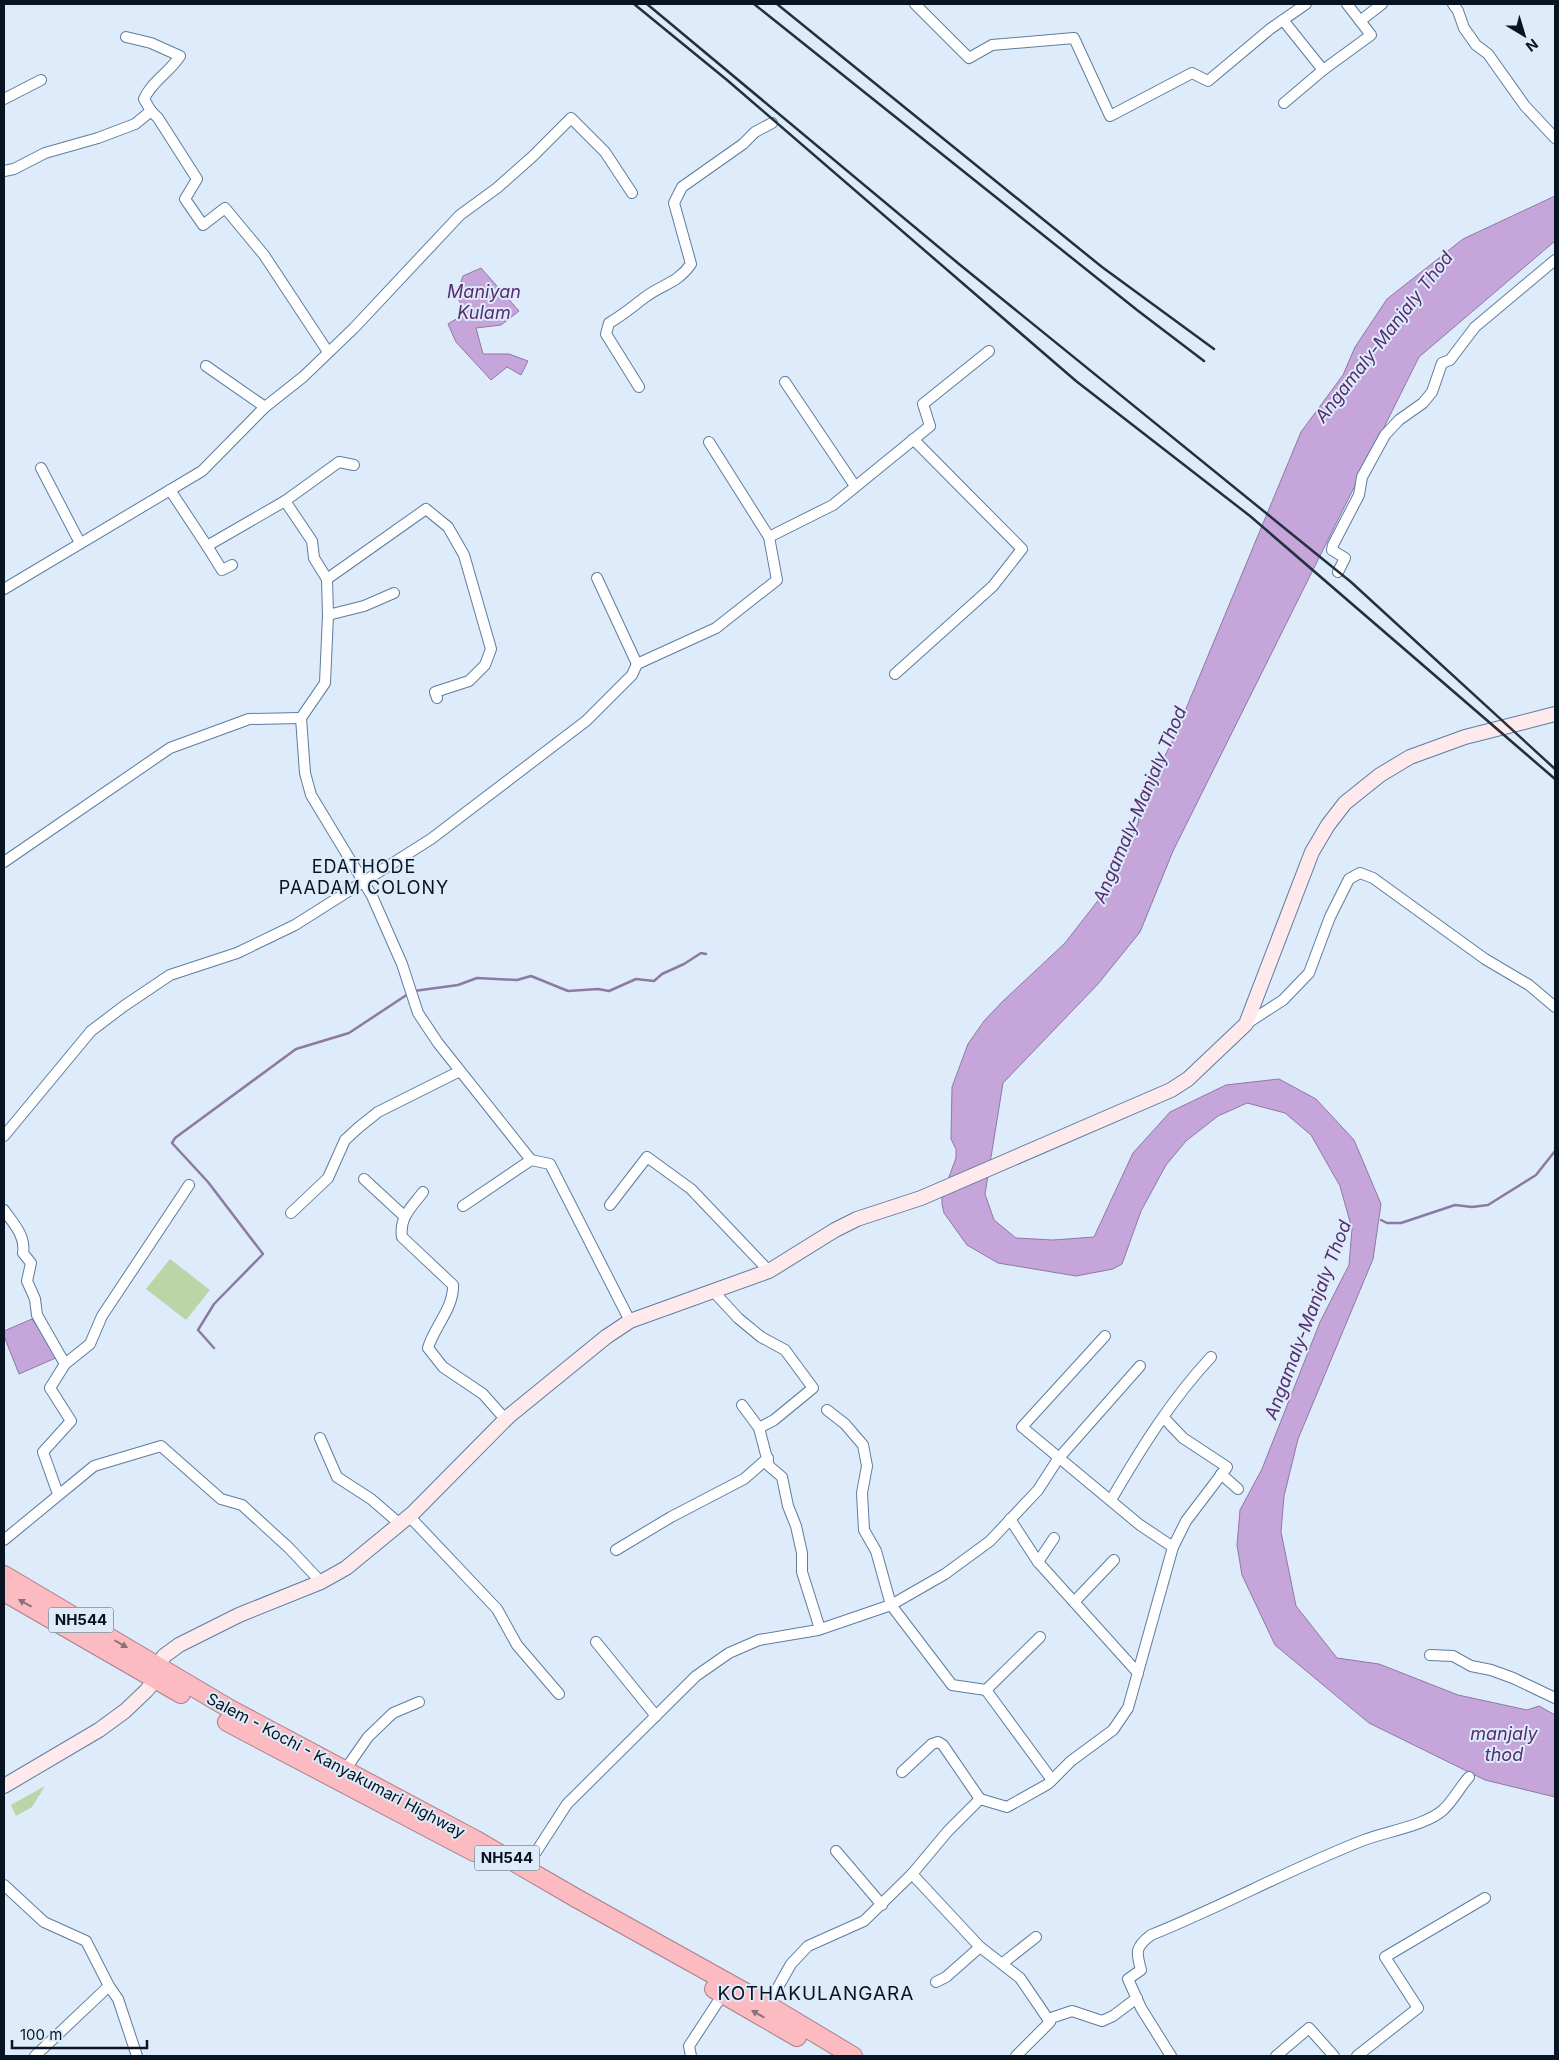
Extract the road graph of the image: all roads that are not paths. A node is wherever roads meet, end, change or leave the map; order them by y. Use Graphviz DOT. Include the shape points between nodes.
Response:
graph roads {
  1 [pos="915,4"];
  2 [pos="1306,4"];
  3 [pos="1347,4"];
  4 [pos="1382,4"];
  5 [pos="1453,4"];
  6 [pos="1282,20"];
  7 [pos="1360,21"];
  8 [pos="126,37"];
  9 [pos="1322,70"];
  10 [pos="41,80"];
  11 [pos="4,99"];
  12 [pos="1284,103"];
  13 [pos="151,111"];
  14 [pos="772,123"];
  15 [pos="1555,138"];
  16 [pos="4,170"];
  17 [pos="632,193"];
  18 [pos="1555,260"];
  19 [pos="989,351"];
  20 [pos="328,352"];
  21 [pos="206,366"];
  22 [pos="785,382"];
  23 [pos="639,387"];
  24 [pos="265,407"];
  25 [pos="913,439"];
  26 [pos="709,442"];
  27 [pos="354,465"];
  28 [pos="41,468"];
  29 [pos="855,486"];
  30 [pos="170,490"];
  31 [pos="286,501"];
  32 [pos="769,537"];
  33 [pos="80,543"];
  34 [pos="206,546"];
  35 [pos="232,565"];
  36 [pos="1338,572"];
  37 [pos="597,578"];
  38 [pos="327,579"];
  39 [pos="4,589"];
  40 [pos="394,593"];
  41 [pos="328,615"];
  42 [pos="637,664"];
  43 [pos="895,674"];
  44 [pos="437,698"];
  45 [pos="1555,714"];
  46 [pos="301,718"];
  47 [pos="4,862"];
  48 [pos="362,881"];
  49 [pos="1555,1007"];
  50 [pos="1246,1024"];
  51 [pos="460,1071"];
  52 [pos="4,1119"];
  53 [pos="11,1128"];
  54 [pos="4,1136"];
  55 [pos="532,1160"];
  56 [pos="364,1179"];
  57 [pos="189,1185"];
  58 [pos="423,1192"];
  59 [pos="610,1205"];
  60 [pos="463,1206"];
  61 [pos="4,1210"];
  62 [pos="291,1213"];
  63 [pos="404,1216"];
  64 [pos="769,1271"];
  65 [pos="713,1291"];
  66 [pos="630,1321"];
  67 [pos="1105,1336"];
  68 [pos="1210,1357"];
  69 [pos="65,1364"];
  70 [pos="1140,1366"];
  71 [pos="742,1405"];
  72 [pos="827,1410"];
  73 [pos="1164,1418"];
  74 [pos="506,1420"];
  75 [pos="759,1428"];
  76 [pos="320,1438"];
  77 [pos="768,1458"];
  78 [pos="1058,1459"];
  79 [pos="1221,1474"];
  80 [pos="1238,1488"];
  81 [pos="58,1494"];
  82 [pos="1111,1500"];
  83 [pos="1010,1519"];
  84 [pos="405,1520"];
  85 [pos="1054,1538"];
  86 [pos="4,1540"];
  87 [pos="1173,1547"];
  88 [pos="616,1550"];
  89 [pos="1114,1560"];
  90 [pos="1038,1562"];
  91 [pos="4,1575"];
  92 [pos="322,1582"];
  93 [pos="4,1592"];
  94 [pos="1074,1602"];
  95 [pos="891,1605"];
  96 [pos="820,1629"];
  97 [pos="1040,1637"];
  98 [pos="596,1642"];
  99 [pos="1430,1655"];
  100 [pos="157,1672"];
  101 [pos="1138,1673"];
  102 [pos="986,1690"];
  103 [pos="559,1694"];
  104 [pos="1555,1698"];
  105 [pos="419,1702"];
  106 [pos="656,1716"];
  107 [pos="345,1770"];
  108 [pos="902,1772"];
  109 [pos="1468,1777"];
  110 [pos="1052,1780"];
  111 [pos="4,1786"];
  112 [pos="980,1799"];
  113 [pos="836,1851"];
  114 [pos="525,1868"];
  115 [pos="912,1874"];
  116 [pos="4,1885"];
  117 [pos="1485,1898"];
  118 [pos="882,1905"];
  119 [pos="1036,1937"];
  120 [pos="980,1947"];
  121 [pos="1003,1963"];
  122 [pos="936,1982"];
  123 [pos="109,1986"];
  124 [pos="723,1994"];
  125 [pos="1137,1998"];
  126 [pos="768,2004"];
  127 [pos="1048,2019"];
  128 [pos="36,2056"];
  129 [pos="138,2056"];
  130 [pos="691,2056"];
  131 [pos="830,2056"];
  132 [pos="853,2056"];
  133 [pos="1016,2056"];
  134 [pos="1171,2056"];
  135 [pos="1276,2056"];
  136 [pos="1334,2056"];
  137 [pos="1357,2056"];
  1 -- 6 [label="street" via="969,58 992,45 1074,38 1110,116 1192,72 1208,81"];
  2 -- 6 [label="street"];
  3 -- 7 [label="street"];
  4 -- 7 [label="street"];
  5 -- 15 [label="street" via="1476,45 1488,54 1525,106"];
  6 -- 9 [label="street"];
  7 -- 9 [label="street" via="1371,35"];
  8 -- 13 [label="street" via="151,43 180,56 173,67 150,86 144,100"];
  9 -- 12 [label="street"];
  10 -- 11 [label="street"];
  13 -- 16 [label="street" via="135,124"];
  13 -- 20 [label="street" via="197,179 185,200 203,225 225,208 264,255"];
  14 -- 23 [label="street" via="755,132 682,187 674,203 691,264 683,276 609,323 606,334"];
  17 -- 20 [label="street" via="605,152 570,118 497,188 460,215"];
  18 -- 36 [label="street" via="1475,327 1450,360 1442,363 1432,392 1423,403 1385,435 1362,478 1360,495 1333,545 1332,550 1345,558"];
  19 -- 25 [label="street" via="923,404 930,426"];
  20 -- 24 [label="street"];
  21 -- 24 [label="street"];
  22 -- 29 [label="street"];
  24 -- 30 [label="street" via="202,471"];
  25 -- 29 [label="street"];
  25 -- 43 [label="street" via="1022,548 993,586"];
  26 -- 32 [label="street"];
  27 -- 31 [label="street" via="340,462"];
  28 -- 33 [label="street"];
  29 -- 32 [label="street" via="833,505"];
  30 -- 33 [label="street"];
  30 -- 34 [label="street"];
  31 -- 34 [label="street"];
  31 -- 38 [label="street" via="312,541 314,558"];
  32 -- 42 [label="street" via="777,580 716,628"];
  33 -- 39 [label="street"];
  34 -- 35 [label="street" via="222,570"];
  37 -- 42 [label="street"];
  38 -- 41 [label="street"];
  38 -- 44 [label="street" via="426,509 448,527 464,555 491,649 485,665 469,681 435,692"];
  40 -- 41 [label="street" via="364,606"];
  41 -- 46 [label="street" via="324,683"];
  42 -- 48 [label="street" via="632,675 609,699 565,738 431,839"];
  45 -- 50 [label="main road" via="1464,737 1410,757 1380,775 1345,803 1312,852"];
  46 -- 47 [label="street" via="248,720 170,748"];
  46 -- 48 [label="street" via="305,774 311,795"];
  48 -- 51 [label="street" via="402,964 418,1013"];
  48 -- 53 [label="street" via="295,925 237,953 170,975 124,1006 91,1031"];
  49 -- 50 [label="street" via="1529,985 1486,959 1373,878 1360,873 1348,880 1309,973 1283,1000"];
  50 -- 64 [label="main road" via="1188,1079 1170,1090 998,1165 835,1230"];
  51 -- 55 [label="street"];
  51 -- 62 [label="street" via="378,1112 358,1128 345,1140 328,1178"];
  52 -- 53 [label="street"];
  53 -- 54 [label="street"];
  55 -- 60 [label="street"];
  55 -- 66 [label="street" via="550,1164"];
  56 -- 63 [label="street"];
  57 -- 69 [label="street" via="102,1316 90,1344"];
  58 -- 63 [label="street"];
  59 -- 64 [label="street" via="647,1157 691,1189"];
  61 -- 69 [label="street" via="25,1243 23,1253 31,1263 27,1281 35,1298 37,1315"];
  63 -- 74 [label="street" via="400,1225 402,1237 453,1285 453,1297 428,1348 443,1367 483,1394"];
  64 -- 65 [label="main road"];
  65 -- 66 [label="main road"];
  65 -- 75 [label="street" via="738,1318 785,1350 813,1388"];
  66 -- 74 [label="main road" via="557,1376"];
  67 -- 78 [label="street" via="1022,1425"];
  68 -- 73 [label="street"];
  69 -- 81 [label="street" via="50,1388 71,1421 43,1452"];
  70 -- 78 [label="street"];
  71 -- 75 [label="street"];
  72 -- 95 [label="street" via="845,1424 863,1445 867,1466 862,1499 864,1530 876,1551"];
  73 -- 79 [label="street" via="1183,1438 1227,1467"];
  73 -- 82 [label="street" via="1147,1439"];
  74 -- 84 [label="main road"];
  75 -- 77 [label="street"];
  76 -- 84 [label="street" via="337,1477"];
  77 -- 88 [label="street" via="744,1479"];
  77 -- 96 [label="street" via="769,1466 782,1477 802,1553 802,1572"];
  78 -- 82 [label="street"];
  78 -- 83 [label="street" via="1038,1490"];
  79 -- 80 [label="street"];
  79 -- 87 [label="street" via="1186,1521"];
  81 -- 86 [label="street"];
  81 -- 92 [label="street" via="94,1466 162,1446 221,1499 242,1505"];
  82 -- 87 [label="street"];
  83 -- 90 [label="street"];
  83 -- 95 [label="street" via="990,1541 945,1574"];
  84 -- 92 [label="main road" via="346,1568"];
  84 -- 103 [label="street" via="497,1609 517,1645"];
  85 -- 90 [label="street"];
  87 -- 101 [label="street"];
  89 -- 94 [label="street"];
  90 -- 94 [label="street"];
  91 -- 100 [label="highway, Salem - Kochi - Kanyakumari Highway / NH544, one-way"];
  92 -- 100 [label="main road" via="199,1634 164,1656"];
  100 -- 93 [label="highway, Salem - Kochi - Kanyakumari Highway / NH544, one-way"];
  94 -- 101 [label="street"];
  95 -- 96 [label="street"];
  95 -- 102 [label="street" via="952,1685"];
  96 -- 106 [label="street" via="759,1640 729,1652 696,1676"];
  97 -- 102 [label="street"];
  98 -- 106 [label="street"];
  99 -- 104 [label="street" via="1453,1656 1470,1666 1513,1678"];
  100 -- 107 [label="highway, Salem - Kochi - Kanyakumari Highway / NH544"];
  100 -- 111 [label="main road" via="125,1711"];
  100 -- 124 [label="highway, Salem - Kochi - Kanyakumari Highway / NH544" via="257,1738 474,1852"];
  101 -- 110 [label="street" via="1128,1708 1113,1730"];
  102 -- 110 [label="street"];
  105 -- 107 [label="street" via="393,1713 368,1738"];
  106 -- 114 [label="street" via="562,1809"];
  107 -- 114 [label="highway, Salem - Kochi - Kanyakumari Highway / NH544"];
  108 -- 112 [label="street" via="938,1742"];
  109 -- 125 [label="street" via="1442,1811 1409,1826 1362,1840 1151,1935 1141,1942 1137,1954 1141,1970 1128,1979"];
  110 -- 112 [label="street" via="1007,1807"];
  112 -- 115 [label="street"];
  113 -- 118 [label="street"];
  114 -- 126 [label="highway, Salem - Kochi - Kanyakumari Highway / NH544"];
  115 -- 118 [label="street"];
  115 -- 120 [label="street"];
  116 -- 123 [label="street" via="44,1922 86,1941"];
  117 -- 137 [label="street" via="1385,1957 1418,2008"];
  118 -- 126 [label="street" via="864,1921 808,1946 791,1964"];
  119 -- 121 [label="street"];
  120 -- 121 [label="street"];
  120 -- 122 [label="street"];
  121 -- 127 [label="street" via="1020,1978"];
  123 -- 128 [label="street"];
  123 -- 129 [label="street" via="118,1999"];
  124 -- 130 [label="street" via="689,2046"];
  131 -- 124 [label="highway, Salem - Kochi - Kanyakumari Highway / NH544, one-way"];
  125 -- 127 [label="street" via="1102,2021 1072,2011"];
  125 -- 134 [label="street"];
  126 -- 132 [label="highway, Salem - Kochi - Kanyakumari Highway / NH544"];
  127 -- 133 [label="street" via="1050,2022"];
  135 -- 136 [label="street" via="1309,2028"];
}
